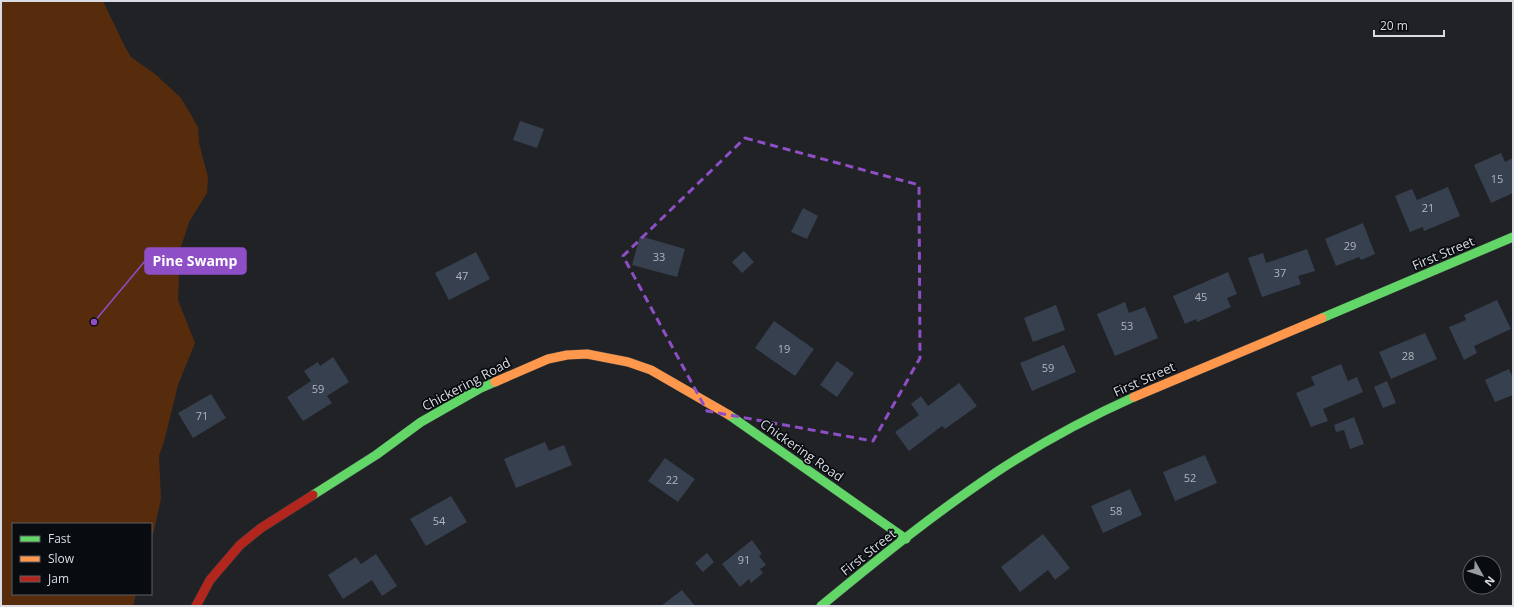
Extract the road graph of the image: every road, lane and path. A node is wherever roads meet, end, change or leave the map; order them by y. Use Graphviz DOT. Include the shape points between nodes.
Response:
graph roads {
  1 [pos="1513,237"];
  2 [pos="906,538"];
  3 [pos="196,606"];
  4 [pos="821,606"];
  1 -- 2 [label="street, First Street" via="1124,402 1061,434 1001,470"];
  2 -- 3 [label="street, Chickering Road" via="729,415 674,382 628,362 587,354 567,355 529,366 480,389 421,422 376,455 261,528 240,545 210,580"];
  2 -- 4 [label="street, First Street"];
}
